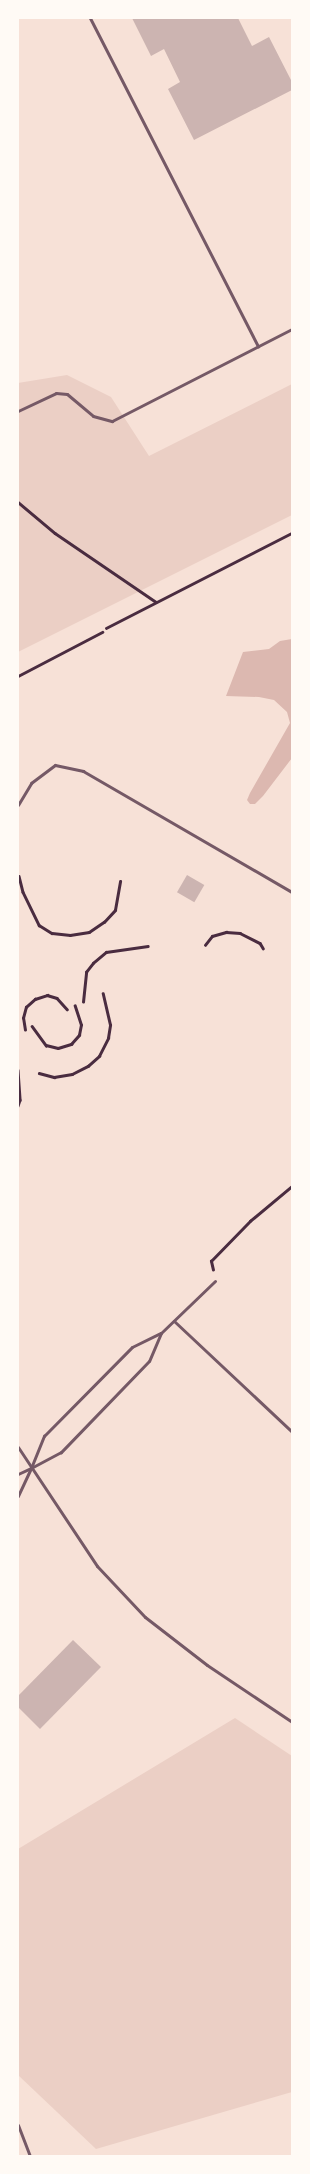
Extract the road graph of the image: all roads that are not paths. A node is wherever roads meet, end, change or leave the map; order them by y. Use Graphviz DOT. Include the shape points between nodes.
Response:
graph roads {
  1 [pos="90,18"];
  2 [pos="292,329"];
  3 [pos="258,346"];
  4 [pos="18,410"];
  5 [pos="18,805"];
  6 [pos="292,892"];
  7 [pos="215,1281"];
  8 [pos="174,1321"];
  9 [pos="161,1333"];
  10 [pos="292,1432"];
  11 [pos="18,1447"];
  12 [pos="31,1468"];
  13 [pos="18,1474"];
  14 [pos="18,1496"];
  15 [pos="292,1722"];
  16 [pos="18,2125"];
  17 [pos="30,2156"];
  1 -- 3 [label="lane"];
  2 -- 3 [label="lane"];
  3 -- 4 [label="lane" via="112,421 93,416 67,394 56,393"];
  5 -- 6 [label="lane" via="31,783 55,765 83,771"];
  7 -- 8 [label="lane"];
  8 -- 9 [label="lane"];
  8 -- 10 [label="lane"];
  9 -- 12 [label="lane" via="149,1361 61,1452"];
  9 -- 12 [label="lane" via="132,1347 44,1436"];
  11 -- 12 [label="lane"];
  12 -- 13 [label="lane"];
  12 -- 14 [label="lane"];
  12 -- 15 [label="lane" via="97,1566 145,1617 207,1665"];
  16 -- 17 [label="lane"];
}
